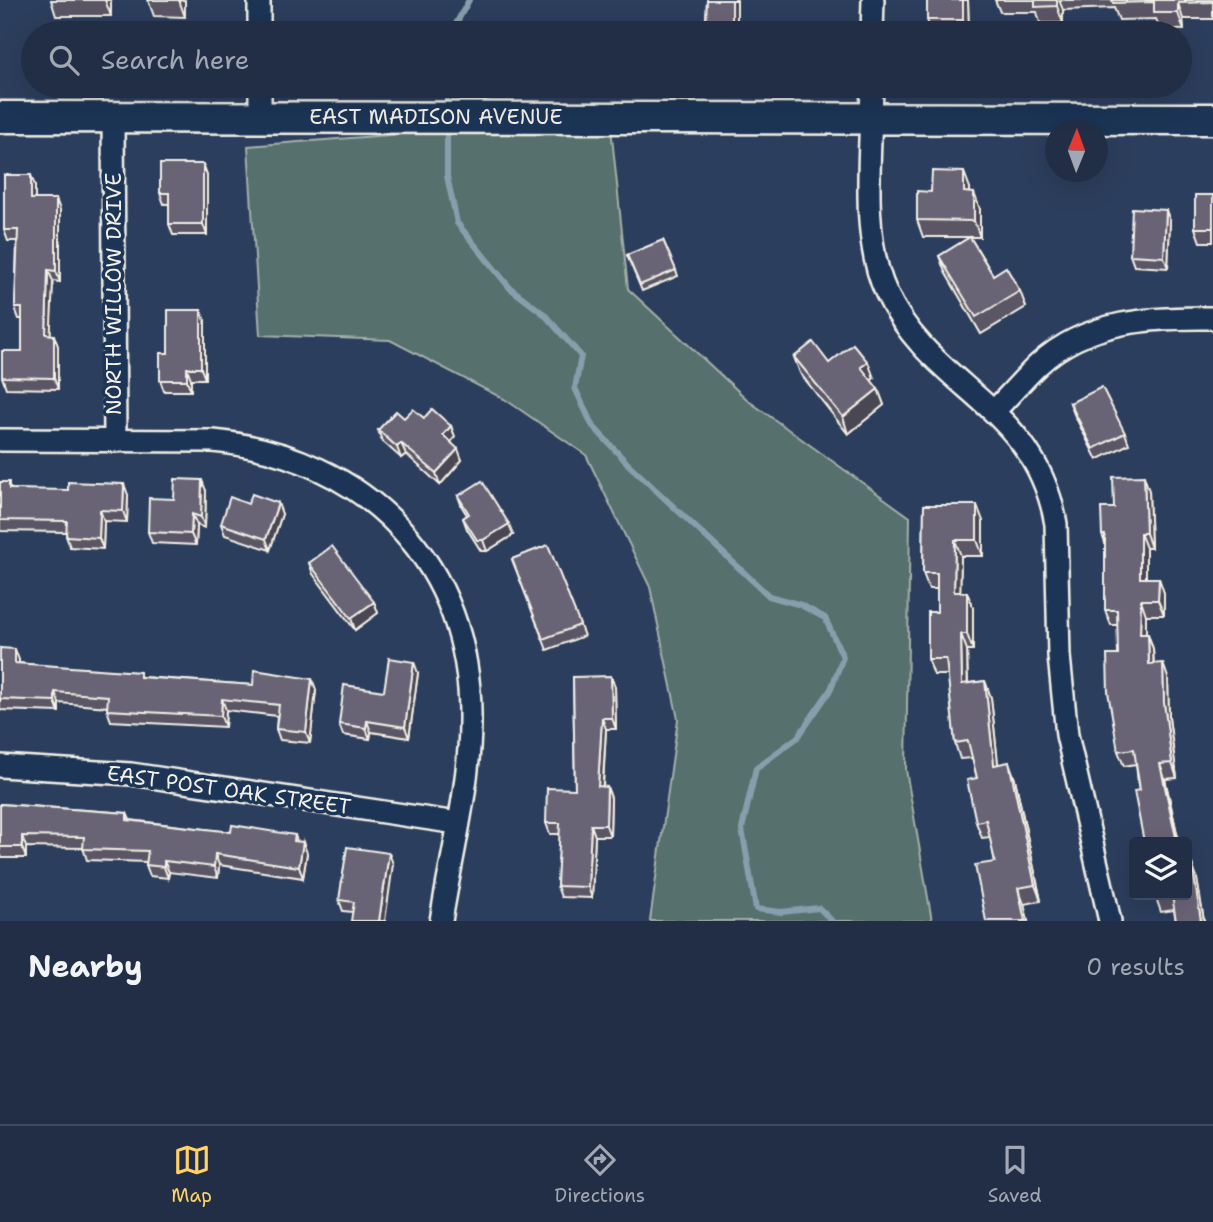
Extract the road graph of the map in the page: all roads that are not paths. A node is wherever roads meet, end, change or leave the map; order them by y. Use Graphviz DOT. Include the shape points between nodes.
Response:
graph roads {
  1 [pos="259,0"];
  2 [pos="873,0"];
  3 [pos="259,21"];
  4 [pos="873,21"];
  5 [pos="260,98"];
  6 [pos="872,98"];
  7 [pos="0,117"];
  8 [pos="113,117"];
  9 [pos="260,117"];
  10 [pos="872,118"];
  11 [pos="1213,119"];
  12 [pos="1213,318"];
  13 [pos="994,411"];
  14 [pos="0,440"];
  15 [pos="115,441"];
  16 [pos="0,766"];
  17 [pos="457,822"];
  18 [pos="441,921"];
  19 [pos="1110,921"];
  1 -- 3 [label="street"];
  2 -- 4 [label="street"];
  5 -- 9 [label="street"];
  6 -- 10 [label="street"];
  7 -- 8 [label="main road, EAST MADISON AVENUE"];
  8 -- 9 [label="main road, EAST MADISON AVENUE"];
  8 -- 15 [label="street, NORTH WILLOW DRIVE"];
  9 -- 10 [label="main road, EAST MADISON AVENUE"];
  10 -- 11 [label="main road, EAST MADISON AVENUE"];
  10 -- 13 [label="street" via="870,230 885,290 920,345"];
  12 -- 13 [label="street" via="1155,317 1100,329 1041,363"];
  13 -- 19 [label="street" via="1031,453 1053,505 1067,735"];
  14 -- 15 [label="street, NORTH WILLOW DRIVE"];
  15 -- 17 [label="street" via="213,441 264,448 329,472 391,516 439,586 462,646 471,722"];
  16 -- 17 [label="street, EAST POST OAK STREET" via="131,774"];
  17 -- 18 [label="street"];
}
